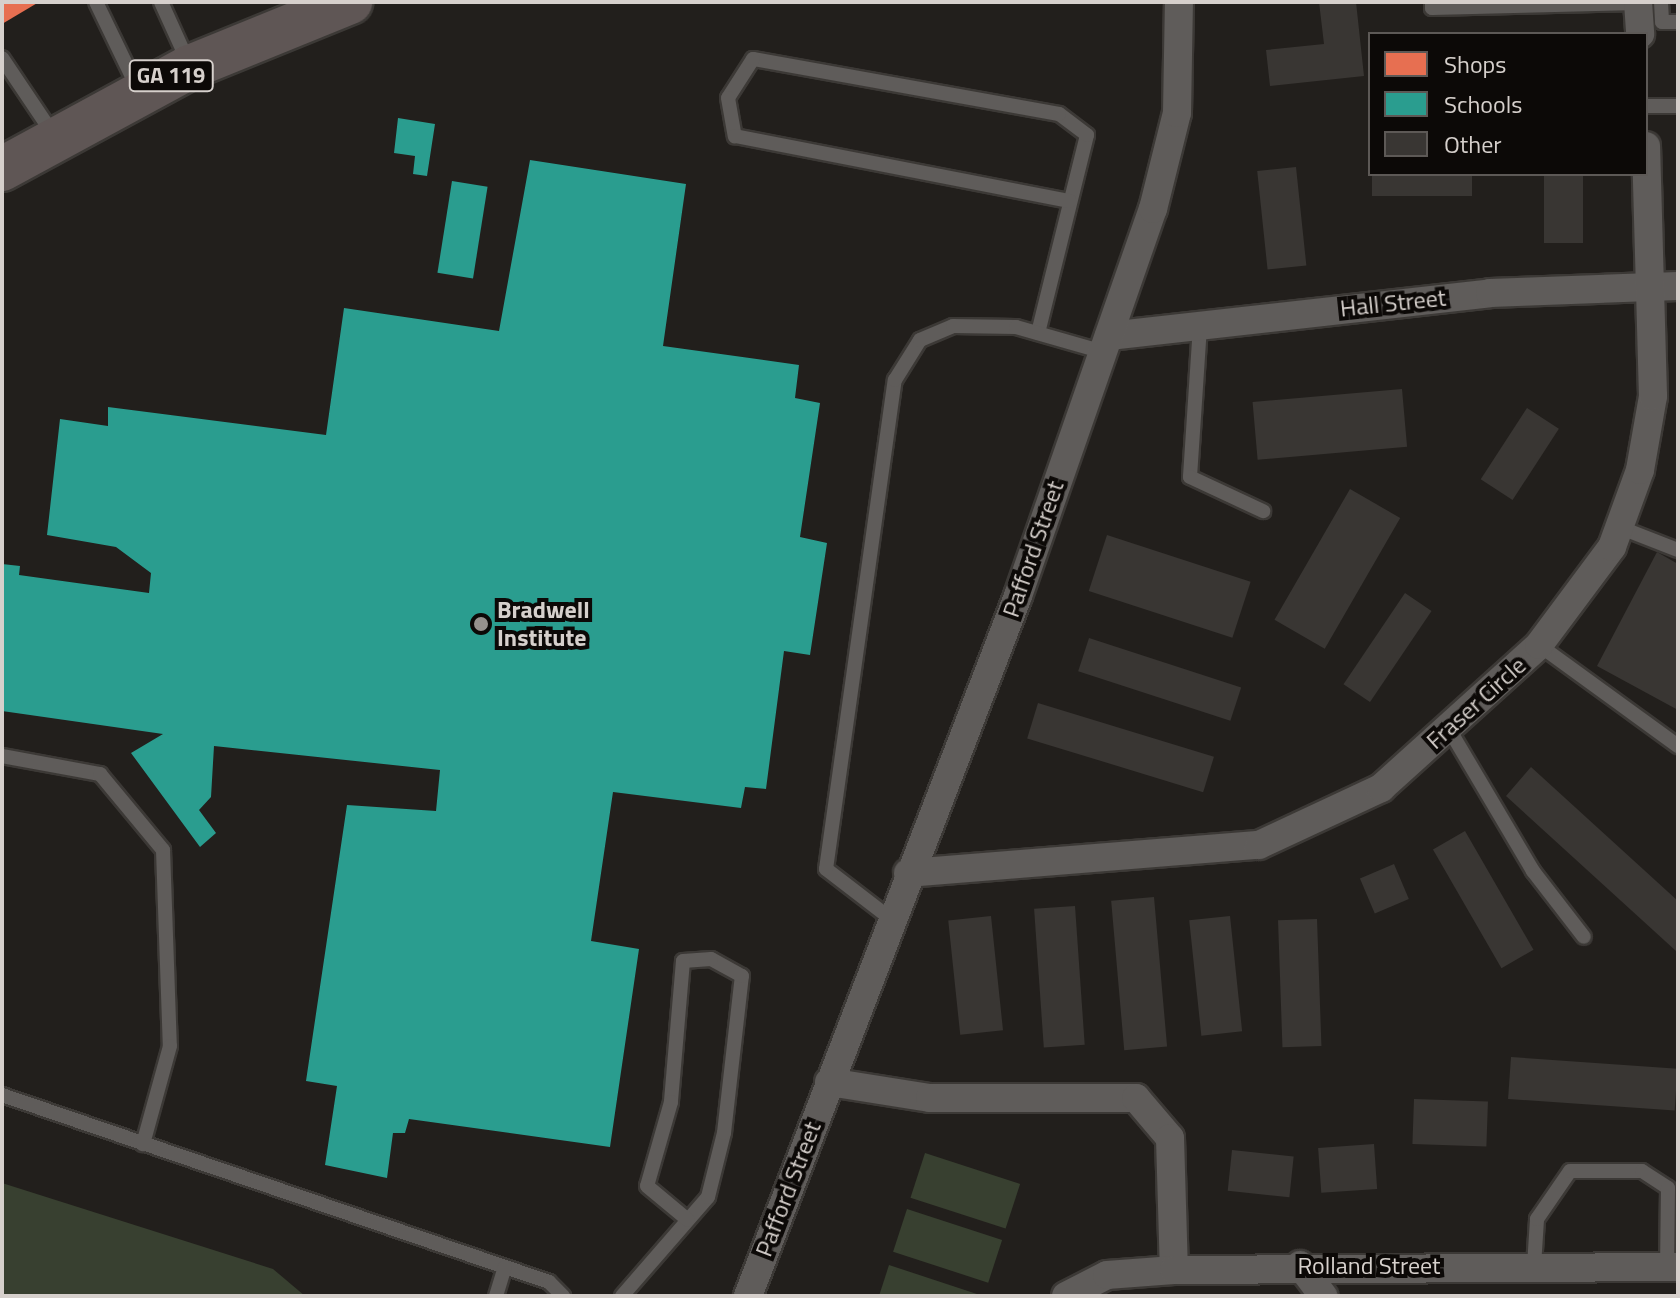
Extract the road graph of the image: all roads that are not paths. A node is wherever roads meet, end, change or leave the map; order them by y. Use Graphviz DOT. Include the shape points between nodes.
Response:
graph roads {
  1 [pos="96,2"];
  2 [pos="161,2"];
  3 [pos="350,2"];
  4 [pos="1179,2"];
  5 [pos="1432,2"];
  6 [pos="1646,2"];
  7 [pos="1596,3"];
  8 [pos="1516,4"];
  9 [pos="1678,22"];
  10 [pos="1640,32"];
  11 [pos="2,58"];
  12 [pos="190,67"];
  13 [pos="140,92"];
  14 [pos="1648,106"];
  15 [pos="1678,106"];
  16 [pos="55,137"];
  17 [pos="1648,161"];
  18 [pos="2,169"];
  19 [pos="1070,201"];
  20 [pos="1665,284"];
  21 [pos="1200,326"];
  22 [pos="1038,333"];
  23 [pos="1107,344"];
  24 [pos="1263,511"];
  25 [pos="1619,527"];
  26 [pos="1678,550"];
  27 [pos="1539,645"];
  28 [pos="1449,729"];
  29 [pos="1678,746"];
  30 [pos="2,756"];
  31 [pos="908,873"];
  32 [pos="891,919"];
  33 [pos="1584,937"];
  34 [pos="829,1082"];
  35 [pos="2,1095"];
  36 [pos="143,1144"];
  37 [pos="688,1220"];
  38 [pos="1300,1265"];
  39 [pos="1534,1266"];
  40 [pos="505,1267"];
  41 [pos="1672,1267"];
  42 [pos="1174,1270"];
  43 [pos="496,1296"];
  44 [pos="563,1296"];
  45 [pos="622,1296"];
  46 [pos="748,1296"];
  47 [pos="1066,1296"];
  48 [pos="1323,1296"];
  1 -- 13 [label="lane"];
  2 -- 12 [label="lane"];
  3 -- 12 [label="main road, GA 119"];
  4 -- 23 [label="street, Pafford Street" via="1177,113"];
  5 -- 8 [label="lane" via="1432,8"];
  6 -- 7 [label="lane"];
  6 -- 9 [label="lane" via="1662,22"];
  6 -- 10 [label="street"];
  7 -- 8 [label="lane"];
  11 -- 16 [label="lane"];
  12 -- 13 [label="main road, GA 119"];
  13 -- 16 [label="main road, GA 119"];
  14 -- 15 [label="lane"];
  16 -- 18 [label="main road, GA 119"];
  17 -- 20 [label="street, Fraser Circle"];
  19 -- 19 [label="lane" via="1087,135 1059,114 753,59 728,98 735,136"];
  19 -- 22 [label="lane"];
  20 -- 21 [label="street, Hall Street"];
  20 -- 25 [label="street, Fraser Circle" via="1640,470"];
  21 -- 23 [label="street, Hall Street"];
  21 -- 24 [label="lane" via="1190,477"];
  22 -- 23 [label="lane"];
  22 -- 32 [label="lane" via="953,326 920,340 895,380 826,869"];
  23 -- 31 [label="street, Pafford Street"];
  25 -- 26 [label="lane"];
  25 -- 27 [label="street, Fraser Circle"];
  27 -- 28 [label="street, Fraser Circle"];
  27 -- 29 [label="lane"];
  28 -- 31 [label="street, Fraser Circle" via="1381,788 1259,845"];
  28 -- 33 [label="lane" via="1533,871"];
  30 -- 36 [label="lane" via="100,774 163,850 170,1046"];
  31 -- 32 [label="street, Pafford Street"];
  32 -- 34 [label="street, Pafford Street"];
  34 -- 42 [label="street" via="930,1098 1136,1098 1170,1138"];
  34 -- 46 [label="street, Pafford Street"];
  35 -- 36 [label="lane"];
  36 -- 40 [label="lane"];
  37 -- 37 [label="lane" via="708,1197 724,1133 742,976 711,959 683,961 671,1102 647,1186"];
  37 -- 45 [label="lane"];
  38 -- 39 [label="street, Rolland Street"];
  38 -- 42 [label="street, Rolland Street"];
  38 -- 48 [label="street"];
  39 -- 41 [label="street, Rolland Street"];
  39 -- 41 [label="lane" via="1537,1219 1570,1171 1642,1171 1668,1188"];
  40 -- 43 [label="lane"];
  40 -- 44 [label="lane" via="549,1282"];
  42 -- 47 [label="street, Rolland Street" via="1107,1275"];
}
